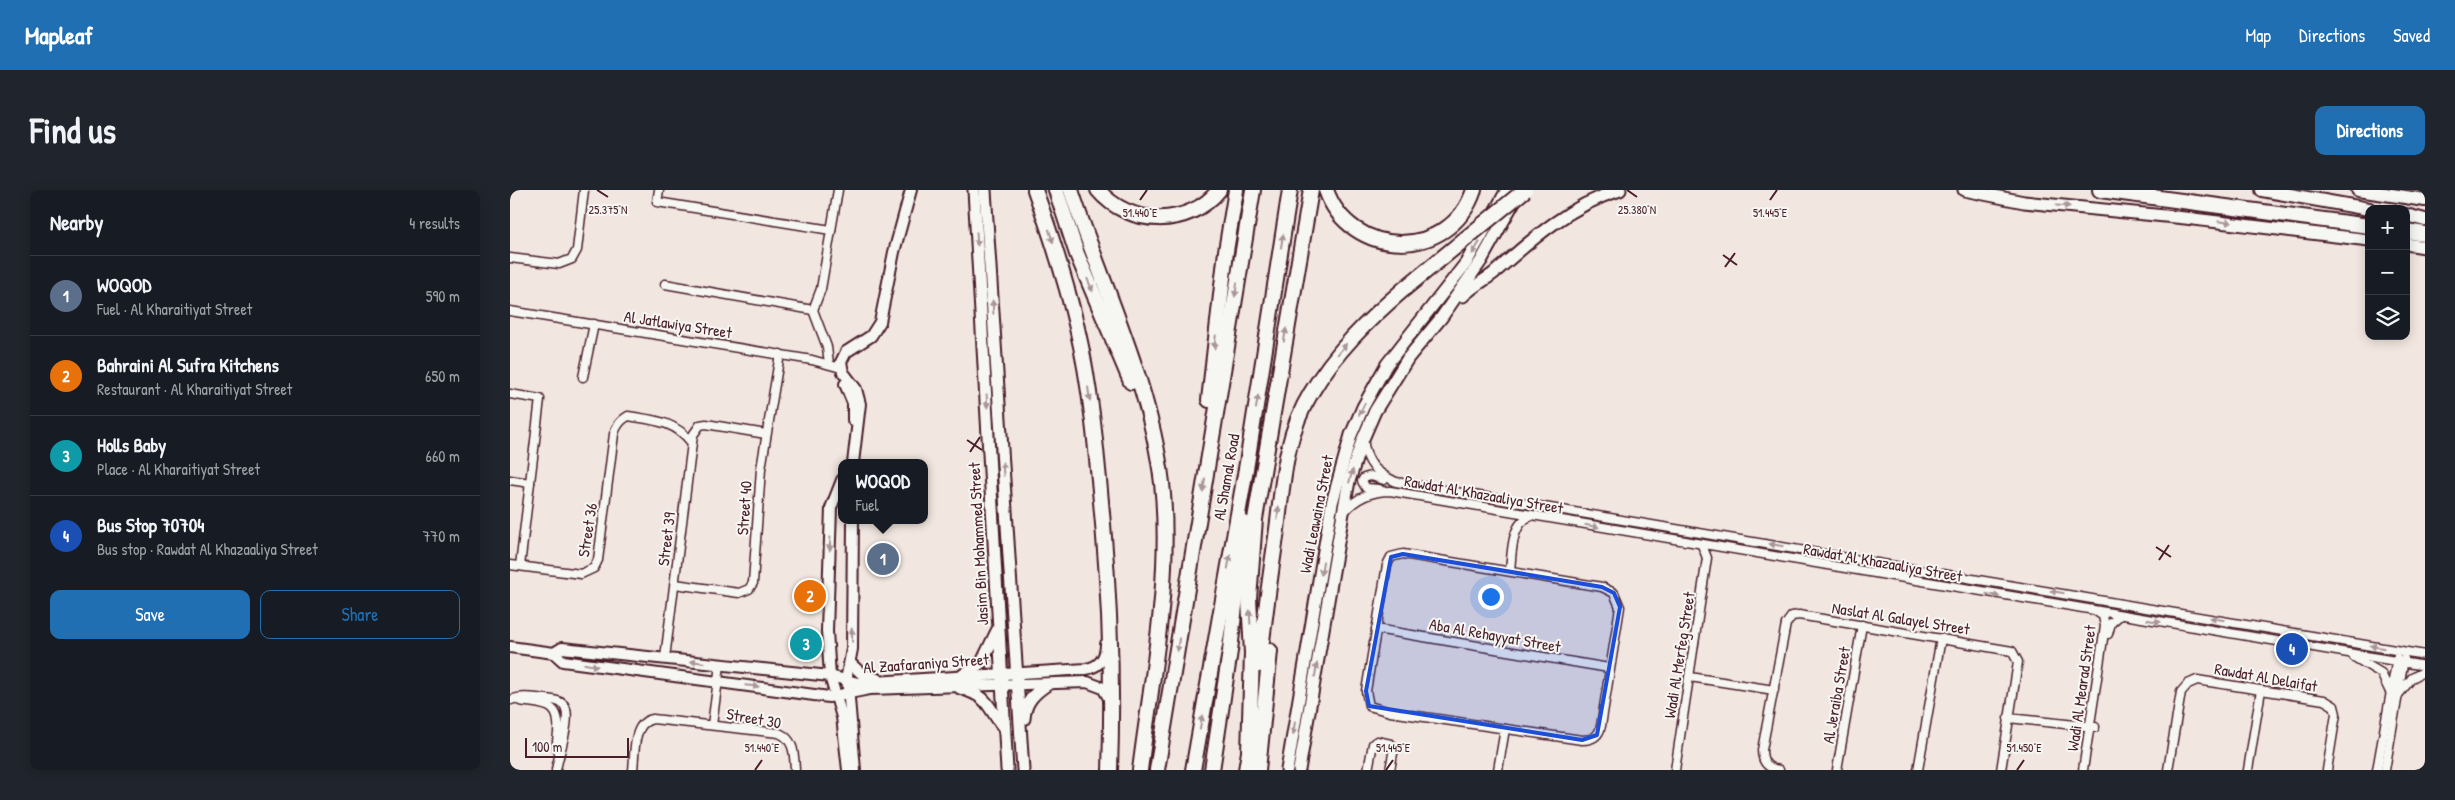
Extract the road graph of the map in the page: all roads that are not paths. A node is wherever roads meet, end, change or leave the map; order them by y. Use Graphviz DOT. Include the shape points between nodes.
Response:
graph roads {
  1 [pos="584,190"];
  2 [pos="659,190"];
  3 [pos="838,190"];
  4 [pos="906,190"];
  5 [pos="911,190"];
  6 [pos="974,190"];
  7 [pos="985,190"];
  8 [pos="1035,190"];
  9 [pos="1056,190"];
  10 [pos="1071,190"];
  11 [pos="1098,190"];
  12 [pos="1219,190"];
  13 [pos="1236,190"];
  14 [pos="1253,190"];
  15 [pos="1290,190"];
  16 [pos="1311,190"];
  17 [pos="1326,190"];
  18 [pos="1474,190"];
  19 [pos="1507,190"];
  20 [pos="1520,190"];
  21 [pos="1525,190"];
  22 [pos="1620,190"];
  23 [pos="1964,190"];
  24 [pos="2100,190"];
  25 [pos="2262,190"];
  26 [pos="2358,190"];
  27 [pos="2387,190"];
  28 [pos="2425,200"];
  29 [pos="2365,208"];
  30 [pos="2410,216"];
  31 [pos="2425,220"];
  32 [pos="2365,225"];
  33 [pos="831,230"];
  34 [pos="2410,232"];
  35 [pos="2425,234"];
  36 [pos="2365,240"];
  37 [pos="2410,245"];
  38 [pos="2425,247"];
  39 [pos="510,258"];
  40 [pos="665,284"];
  41 [pos="510,310"];
  42 [pos="813,310"];
  43 [pos="1441,318"];
  44 [pos="594,324"];
  45 [pos="865,338"];
  46 [pos="780,354"];
  47 [pos="836,366"];
  48 [pos="583,377"];
  49 [pos="510,394"];
  50 [pos="1149,418"];
  51 [pos="766,434"];
  52 [pos="1363,438"];
  53 [pos="691,442"];
  54 [pos="1209,452"];
  55 [pos="847,459"];
  56 [pos="853,459"];
  57 [pos="1244,479"];
  58 [pos="510,480"];
  59 [pos="1396,482"];
  60 [pos="530,483"];
  61 [pos="838,491"];
  62 [pos="1396,492"];
  63 [pos="1505,512"];
  64 [pos="1343,513"];
  65 [pos="1532,516"];
  66 [pos="1103,522"];
  67 [pos="853,524"];
  68 [pos="1516,531"];
  69 [pos="1275,544"];
  70 [pos="1702,545"];
  71 [pos="1720,549"];
  72 [pos="510,565"];
  73 [pos="520,566"];
  74 [pos="1510,571"];
  75 [pos="675,584"];
  76 [pos="2097,612"];
  77 [pos="2119,616"];
  78 [pos="1862,625"];
  79 [pos="998,627"];
  80 [pos="1376,628"];
  81 [pos="1941,638"];
  82 [pos="510,647"];
  83 [pos="2343,652"];
  84 [pos="2402,652"];
  85 [pos="554,653"];
  86 [pos="2425,655"];
  87 [pos="665,658"];
  88 [pos="2400,662"];
  89 [pos="850,663"];
  90 [pos="720,664"];
  91 [pos="2425,666"];
  92 [pos="1609,668"];
  93 [pos="2425,671"];
  94 [pos="1017,672"];
  95 [pos="1001,673"];
  96 [pos="830,676"];
  97 [pos="963,676"];
  98 [pos="1692,677"];
  99 [pos="848,682"];
  100 [pos="885,682"];
  101 [pos="717,683"];
  102 [pos="1048,684"];
  103 [pos="1018,685"];
  104 [pos="1002,686"];
  105 [pos="960,688"];
  106 [pos="1774,690"];
  107 [pos="2261,690"];
  108 [pos="2390,692"];
  109 [pos="850,694"];
  110 [pos="836,697"];
  111 [pos="2397,697"];
  112 [pos="510,700"];
  113 [pos="1112,711"];
  114 [pos="2008,718"];
  115 [pos="712,725"];
  116 [pos="2093,727"];
  117 [pos="1004,728"];
  118 [pos="1505,729"];
  119 [pos="1021,743"];
  120 [pos="1249,753"];
  121 [pos="1301,769"];
  122 [pos="556,770"];
  123 [pos="633,770"];
  124 [pos="795,770"];
  125 [pos="848,770"];
  126 [pos="855,770"];
  127 [pos="1007,770"];
  128 [pos="1023,770"];
  129 [pos="1110,770"];
  130 [pos="1140,770"];
  131 [pos="1157,770"];
  132 [pos="1192,770"];
  133 [pos="1212,770"];
  134 [pos="1246,770"];
  135 [pos="1258,770"];
  136 [pos="1287,770"];
  137 [pos="1368,770"];
  138 [pos="1390,770"];
  139 [pos="1498,770"];
  140 [pos="1675,770"];
  141 [pos="1679,770"];
  142 [pos="1779,770"];
  143 [pos="1837,770"];
  144 [pos="1918,770"];
  145 [pos="2001,770"];
  146 [pos="2083,770"];
  147 [pos="2089,770"];
  148 [pos="2168,770"];
  149 [pos="2248,770"];
  150 [pos="2328,770"];
  151 [pos="2377,770"];
  152 [pos="2385,770"];
  1 -- 39 [label="street" via="572,259 559,264"];
  2 -- 33 [label="street" via="657,202"];
  3 -- 33 [label="street"];
  4 -- 45 [label="street" via="877,312"];
  5 -- 45 [label="street" via="880,322"];
  6 -- 79 [label="main road, Jasim Bin Mohammed Street, one-way"];
  94 -- 7 [label="main road, Jasim Bin Mohammed Street, one-way"];
  8 -- 66 [label="highway, one-way" via="1065,278 1085,368"];
  9 -- 50 [label="highway, one-way" via="1077,254"];
  10 -- 50 [label="highway" via="1135,369"];
  11 -- 12 [label="highway" via="1126,212 1159,219 1198,209"];
  13 -- 54 [label="highway, one-way" via="1209,398"];
  14 -- 54 [label="highway, Al Shamal Road, one-way"];
  57 -- 15 [label="highway, Al Shamal Road, one-way"];
  120 -- 16 [label="highway, one-way" via="1252,653 1249,599 1255,519"];
  17 -- 18 [label="highway" via="1340,217 1357,231 1379,241 1400,243 1421,240 1442,230 1462,212"];
  19 -- 136 [label="main road, Wadi Leawaina Street, one-way" via="1466,263 1387,364 1351,435 1332,503"];
  20 -- 43 [label="main road, Wadi Leawaina Street" via="1481,261"];
  69 -- 21 [label="highway, one-way, bridge" via="1286,456 1310,395 1333,359 1404,288"];
  22 -- 43 [label="main road" via="1590,201 1559,220 1475,284"];
  23 -- 36 [label="main road, one-way" via="2024,202"];
  24 -- 32 [label="highway"];
  25 -- 29 [label="main road"];
  26 -- 28 [label="main road"];
  27 -- 28 [label="main road"];
  30 -- 31 [label="main road"];
  33 -- 42 [label="street" via="821,289"];
  34 -- 35 [label="highway"];
  37 -- 38 [label="main road"];
  40 -- 42 [label="street"];
  41 -- 44 [label="street, Al Jatlawiya Street"];
  42 -- 47 [label="street"];
  43 -- 52 [label="main road, Wadi Leawaina Street" via="1396,375"];
  44 -- 46 [label="street, Al Jatlawiya Street"];
  44 -- 48 [label="street"];
  45 -- 47 [label="street" via="846,352"];
  46 -- 47 [label="street, Al Jatlawiya Street"];
  46 -- 51 [label="street, Street 40"];
  47 -- 55 [label="street" via="849,391 853,409"];
  47 -- 56 [label="street" via="856,389 860,404"];
  49 -- 60 [label="street" via="540,399"];
  50 -- 130 [label="highway" via="1162,481 1165,567"];
  51 -- 53 [label="street, Street 39" via="700,425"];
  51 -- 75 [label="street, Street 40" via="751,586 739,593"];
  52 -- 59 [label="street, Rawdat Al Khazaaliya Street" via="1371,467"];
  64 -- 52 [label="main road, Wadi Leawaina Street, one-way"];
  53 -- 73 [label="street, Street 36" via="678,428 660,421 628,416 615,431 598,560 594,568 581,574"];
  53 -- 75 [label="street, Street 39"];
  54 -- 131 [label="highway, Al Shamal Road, one-way"];
  132 -- 57 [label="highway, Al Shamal Road, one-way"];
  57 -- 133 [label="highway" via="1242,548"];
  58 -- 60 [label="street"];
  59 -- 62 [label="street" via="1367,476 1362,481 1366,488"];
  84 -- 59 [label="street, Rawdat Al Khazaaliya Street, one-way"];
  60 -- 73 [label="street"];
  61 -- 96 [label="street, one-way" via="832,508 827,607"];
  62 -- 63 [label="street, Rawdat Al Khazaaliya Street"];
  62 -- 64 [label="street, Rawdat Al Khazaaliya Street" via="1370,494"];
  63 -- 65 [label="street, Rawdat Al Khazaaliya Street"];
  63 -- 68 [label="street" via="1512,518"];
  121 -- 64 [label="main road, Wadi Leawaina Street, one-way"];
  65 -- 68 [label="street" via="1521,522"];
  65 -- 70 [label="street, Rawdat Al Khazaaliya Street, one-way"];
  66 -- 94 [label="street, Al Zaafaraniya Street" via="1101,557 1106,648 1103,660 1086,669"];
  66 -- 113 [label="highway" via="1112,644"];
  89 -- 67 [label="street, one-way"];
  68 -- 74 [label="street"];
  69 -- 120 [label="highway"];
  69 -- 135 [label="highway"];
  70 -- 71 [label="street, Rawdat Al Khazaaliya Street"];
  70 -- 98 [label="street, Wadi Al Merfeg Street" via="1708,558"];
  71 -- 76 [label="street, Rawdat Al Khazaaliya Street, one-way"];
  71 -- 98 [label="street, Wadi Al Merfeg Street" via="1711,560"];
  72 -- 73 [label="street, Street 36"];
  74 -- 80 [label="street" via="1395,555 1388,560"];
  74 -- 92 [label="street" via="1602,586 1614,593 1620,607"];
  75 -- 87 [label="street, Street 39"];
  76 -- 77 [label="street, Rawdat Al Khazaaliya Street"];
  76 -- 116 [label="street, Wadi Al Mearad Street" via="2103,616 2105,626"];
  77 -- 83 [label="street, Rawdat Al Khazaaliya Street, one-way"];
  77 -- 116 [label="street, Wadi Al Mearad Street" via="2109,631"];
  78 -- 81 [label="street, Naslat Al Galayel Street"];
  78 -- 106 [label="street, Naslat Al Galayel Street" via="1799,615 1789,618"];
  78 -- 143 [label="street, Al Jeraiba Street"];
  79 -- 95 [label="main road, Jasim Bin Mohammed Street"];
  79 -- 97 [label="main road" via="982,662"];
  80 -- 92 [label="street, Aba Al Rehayyat Street"];
  80 -- 118 [label="street" via="1366,691 1369,706"];
  81 -- 114 [label="street, Naslat Al Galayel Street" via="2008,650 2016,655"];
  81 -- 144 [label="street"];
  82 -- 85 [label="street, Al Zaafaraniya Street"];
  83 -- 88 [label="street, Rawdat Al Khazaaliya Street"];
  83 -- 108 [label="street" via="2377,669"];
  84 -- 86 [label="street, Rawdat Al Khazaaliya Street"];
  84 -- 88 [label="street"];
  85 -- 87 [label="street, Al Zaafaraniya Street" via="562,648"];
  85 -- 101 [label="street, Al Zaafaraniya Street, one-way" via="563,660"];
  90 -- 87 [label="street, Al Zaafaraniya Street, one-way"];
  88 -- 91 [label="street, Rawdat Al Khazaaliya Street"];
  88 -- 108 [label="street"];
  88 -- 111 [label="street"];
  89 -- 99 [label="street"];
  89 -- 100 [label="street" via="862,674"];
  90 -- 96 [label="street, Al Zaafaraniya Street"];
  90 -- 101 [label="street, Street 30"];
  92 -- 118 [label="street" via="1601,726 1594,738 1582,740"];
  93 -- 111 [label="street" via="2412,678"];
  94 -- 95 [label="street, Al Zaafaraniya Street"];
  94 -- 103 [label="main road, Jasim Bin Mohammed Street"];
  95 -- 97 [label="street, Al Zaafaraniya Street"];
  95 -- 104 [label="main road, Jasim Bin Mohammed Street"];
  96 -- 99 [label="street, Al Zaafaraniya Street"];
  96 -- 110 [label="street"];
  97 -- 100 [label="street, Al Zaafaraniya Street"];
  98 -- 106 [label="street"];
  98 -- 140 [label="street, Wadi Al Merfeg Street"];
  98 -- 141 [label="street, Wadi Al Merfeg Street"];
  99 -- 100 [label="street, Al Zaafaraniya Street"];
  99 -- 109 [label="street"];
  101 -- 110 [label="street, Al Zaafaraniya Street, one-way"];
  101 -- 115 [label="street, Street 30"];
  102 -- 103 [label="street, Al Zaafaraniya Street"];
  102 -- 113 [label="street, Al Zaafaraniya Street" via="1095,684 1108,694"];
  102 -- 119 [label="main road" via="1034,693 1027,705"];
  103 -- 104 [label="street, Al Zaafaraniya Street"];
  103 -- 119 [label="main road, Jasim Bin Mohammed Street"];
  104 -- 105 [label="street, Al Zaafaraniya Street"];
  104 -- 117 [label="main road, Jasim Bin Mohammed Street"];
  105 -- 109 [label="street, Al Zaafaraniya Street" via="870,689"];
  105 -- 117 [label="main road" via="985,699"];
  106 -- 142 [label="street, Naslat Al Galayel Street" via="1762,755 1767,766"];
  107 -- 148 [label="street, Rawdat Al Delaifat" via="2202,680 2188,684 2180,697"];
  107 -- 149 [label="street"];
  107 -- 150 [label="street, Rawdat Al Delaifat" via="2324,700 2334,706 2336,718"];
  108 -- 151 [label="street"];
  109 -- 110 [label="street, Al Zaafaraniya Street"];
  109 -- 126 [label="street"];
  110 -- 125 [label="street"];
  111 -- 152 [label="street"];
  112 -- 122 [label="street" via="526,697 556,700 564,705 567,713"];
  113 -- 129 [label="highway"];
  114 -- 116 [label="street"];
  114 -- 145 [label="street, Naslat Al Galayel Street"];
  115 -- 123 [label="street, Street 30" via="653,718 646,721 639,729"];
  115 -- 124 [label="street, Street 30" via="782,735 792,746"];
  116 -- 146 [label="street, Wadi Al Mearad Street"];
  116 -- 147 [label="street, Wadi Al Mearad Street"];
  117 -- 127 [label="main road, Jasim Bin Mohammed Street"];
  118 -- 139 [label="street"];
  119 -- 128 [label="main road"];
  120 -- 134 [label="highway"];
  137 -- 138 [label="street" via="1373,744 1377,741 1391,744 1394,748"];
}
